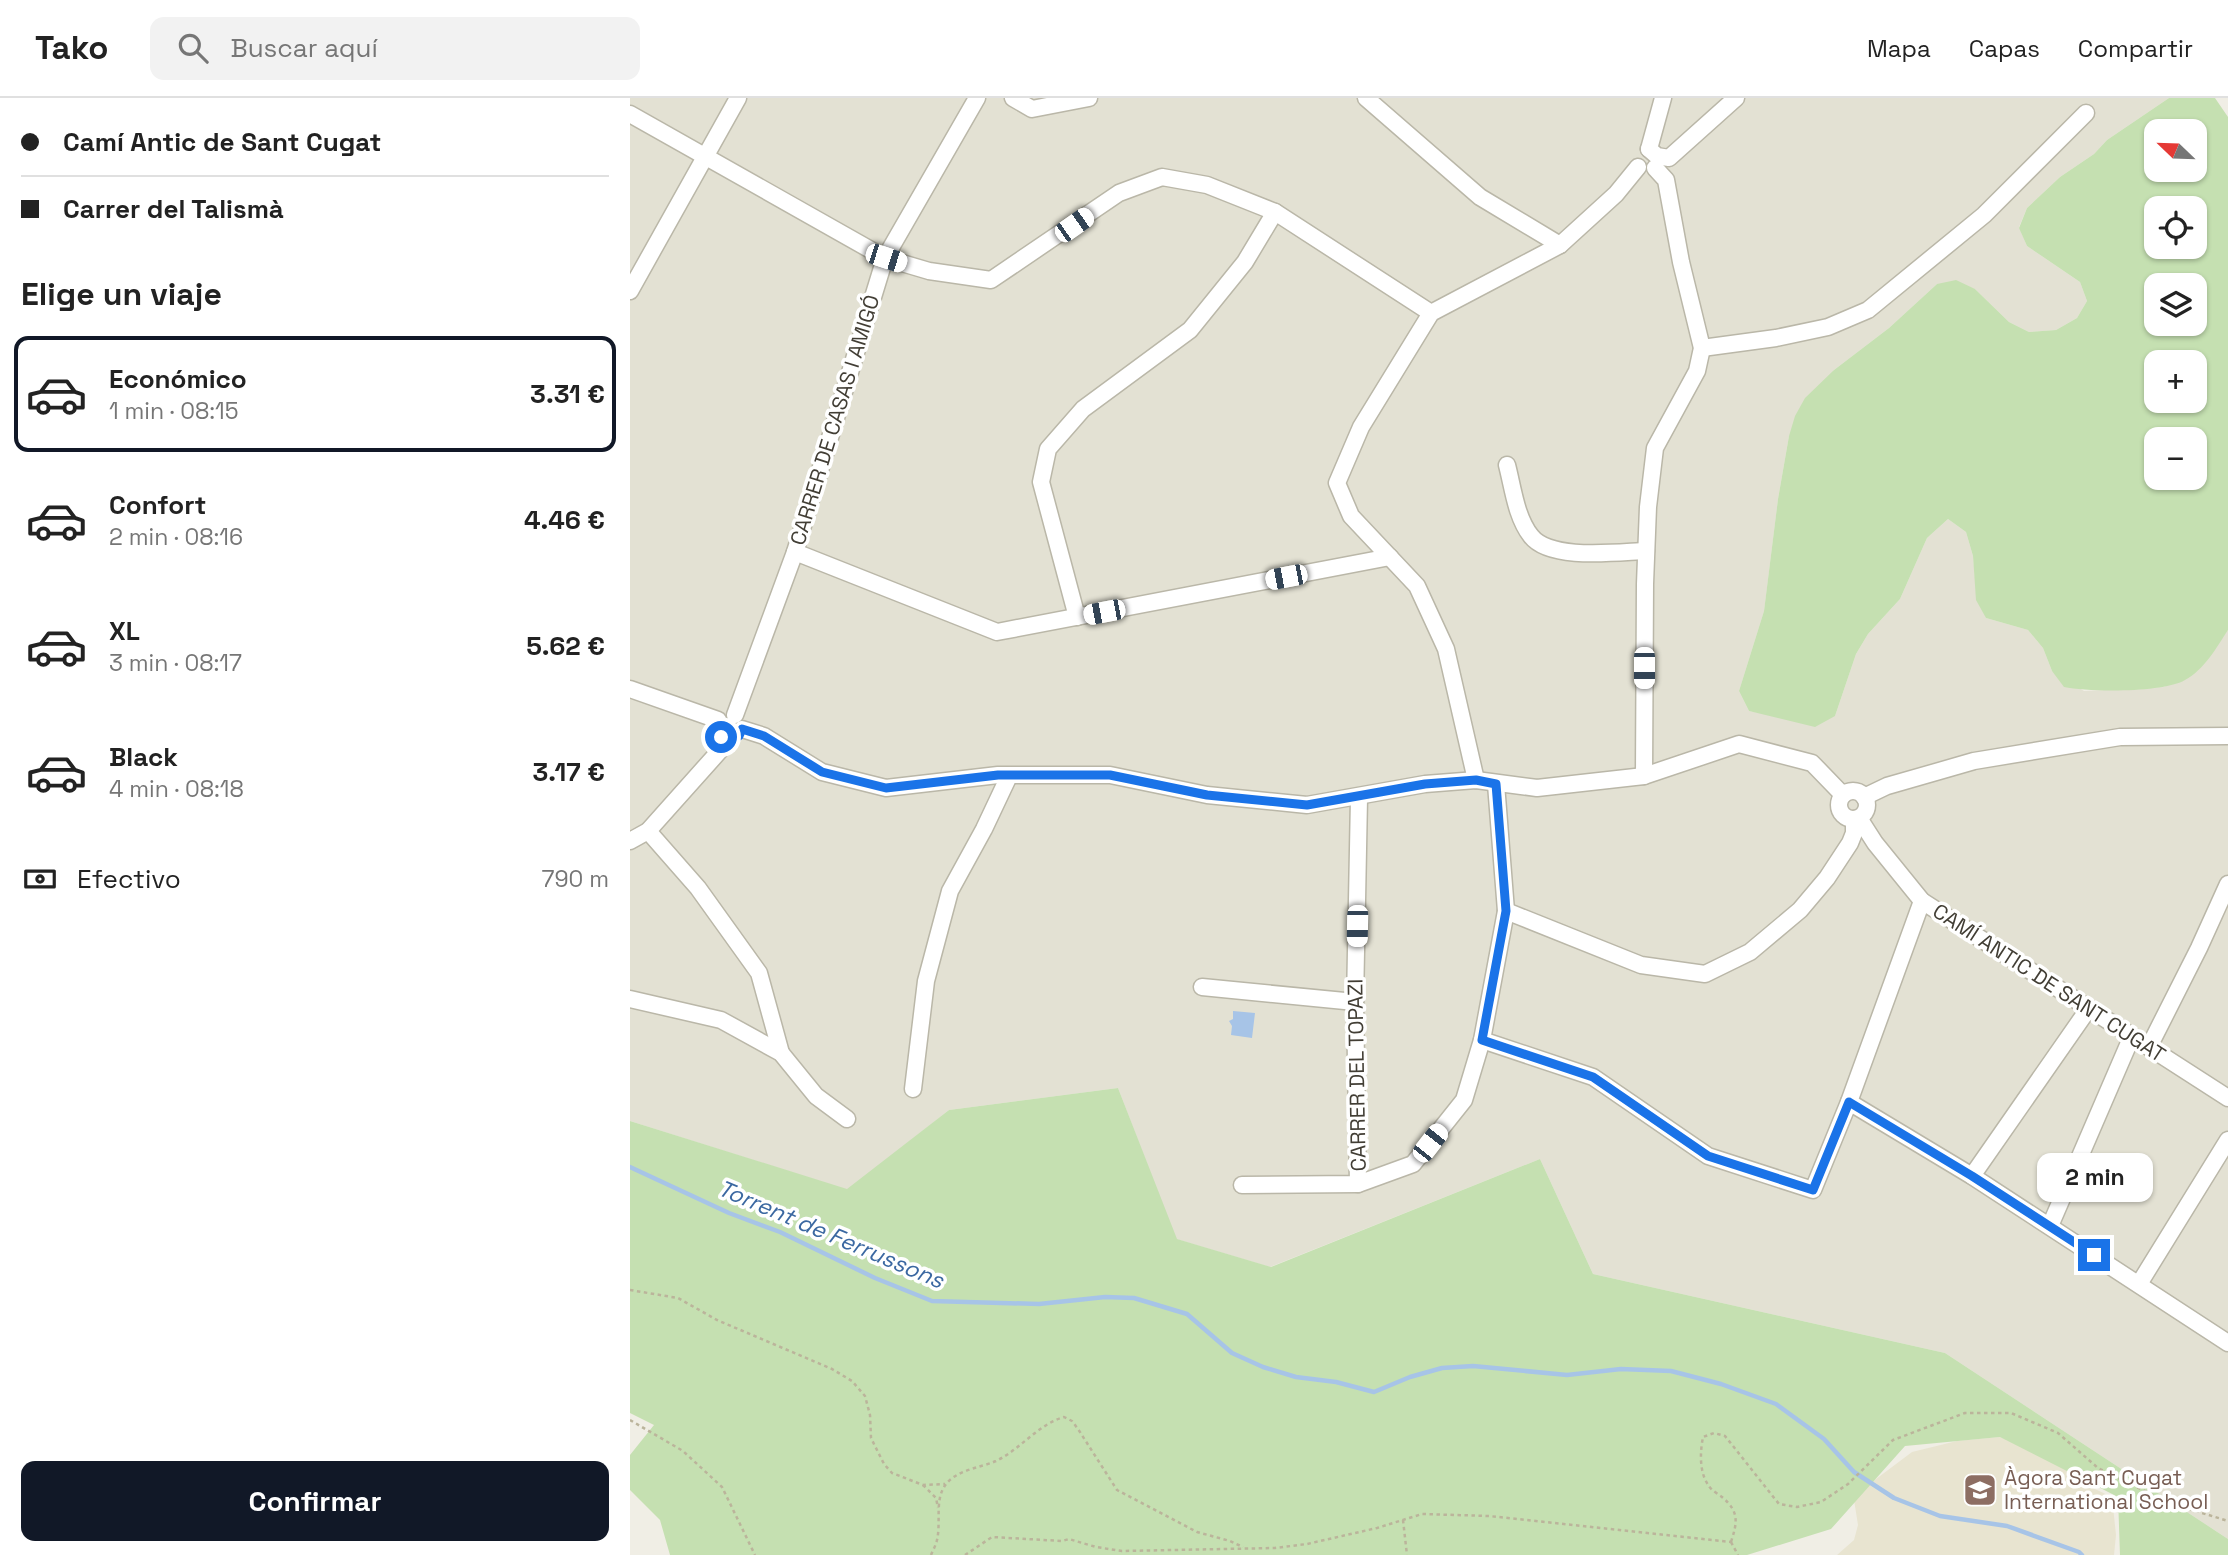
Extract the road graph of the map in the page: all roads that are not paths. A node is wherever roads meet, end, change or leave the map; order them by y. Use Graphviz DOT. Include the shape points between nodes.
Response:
graph roads {
  1 [pos="738,98"];
  2 [pos="977,98"];
  3 [pos="1013,98"];
  4 [pos="1089,98"];
  5 [pos="1366,98"];
  6 [pos="1663,98"];
  7 [pos="1736,98"];
  8 [pos="2086,113"];
  9 [pos="630,114"];
  10 [pos="706,156"];
  11 [pos="1653,158"];
  12 [pos="1275,212"];
  13 [pos="1560,245"];
  14 [pos="886,258"];
  15 [pos="630,291"];
  16 [pos="1431,313"];
  17 [pos="1702,348"];
  18 [pos="1507,465"];
  19 [pos="1646,551"];
  20 [pos="795,552"];
  21 [pos="1390,557"];
  22 [pos="1077,617"];
  23 [pos="630,689"];
  24 [pos="718,720"];
  25 [pos="739,722"];
  26 [pos="2228,736"];
  27 [pos="726,739"];
  28 [pos="1009,776"];
  29 [pos="1644,776"];
  30 [pos="1476,780"];
  31 [pos="1496,784"];
  32 [pos="1843,795"];
  33 [pos="1359,797"];
  34 [pos="1864,797"];
  35 [pos="1857,818"];
  36 [pos="648,831"];
  37 [pos="630,841"];
  38 [pos="2228,884"];
  39 [pos="1922,901"];
  40 [pos="1506,911"];
  41 [pos="1202,987"];
  42 [pos="630,999"];
  43 [pos="1355,1002"];
  44 [pos="2089,1008"];
  45 [pos="2132,1036"];
  46 [pos="1482,1040"];
  47 [pos="2149,1046"];
  48 [pos="781,1053"];
  49 [pos="913,1088"];
  50 [pos="2228,1098"];
  51 [pos="1849,1102"];
  52 [pos="848,1119"];
  53 [pos="2228,1140"];
  54 [pos="1972,1176"];
  55 [pos="1358,1184"];
  56 [pos="1242,1185"];
  57 [pos="2050,1226"];
  58 [pos="2139,1284"];
  59 [pos="2228,1343"];
  1 -- 10 [label="street"];
  2 -- 14 [label="street, CARRER DE CASAS I AMIGÓ"];
  3 -- 4 [label="street" via="1032,109"];
  5 -- 13 [label="street" via="1480,197"];
  6 -- 11 [label="street"];
  7 -- 11 [label="street" via="1670,158"];
  8 -- 17 [label="street" via="1983,215 1868,310 1828,327"];
  9 -- 10 [label="street"];
  10 -- 14 [label="street"];
  10 -- 15 [label="street"];
  11 -- 13 [label="street" via="1647,172 1638,167 1616,194"];
  11 -- 17 [label="street" via="1668,189"];
  12 -- 14 [label="street" via="1207,185 1162,177 1119,193 991,280 929,271"];
  12 -- 16 [label="street"];
  12 -- 22 [label="street" via="1245,262 1190,330 1083,409 1048,449 1041,482"];
  13 -- 16 [label="street"];
  14 -- 20 [label="street, CARRER DE CASAS I AMIGÓ"];
  16 -- 21 [label="street" via="1361,427 1337,483 1351,516"];
  17 -- 19 [label="street" via="1697,371 1655,448"];
  18 -- 19 [label="street" via="1517,506 1532,538 1557,551"];
  19 -- 29 [label="street"];
  20 -- 22 [label="street" via="997,632"];
  20 -- 25 [label="street, CARRER DE CASAS I AMIGÓ"];
  21 -- 22 [label="street"];
  21 -- 30 [label="street" via="1417,586 1446,649"];
  23 -- 24 [label="street"];
  24 -- 25 [label="street" via="726,714"];
  24 -- 27 [label="street" via="717,730"];
  25 -- 27 [label="street" via="736,738"];
  25 -- 28 [label="street" via="822,772 886,788"];
  26 -- 34 [label="street" via="2120,737 1988,758"];
  27 -- 36 [label="street"];
  28 -- 33 [label="street" via="1110,775 1207,795 1307,805"];
  28 -- 49 [label="street" via="950,891 926,981"];
  29 -- 31 [label="street" via="1537,788"];
  29 -- 32 [label="street" via="1739,744 1812,763"];
  30 -- 31 [label="street"];
  30 -- 33 [label="street"];
  31 -- 40 [label="street"];
  32 -- 34 [label="street" via="1853,791"];
  32 -- 35 [label="street" via="1840,810 1844,816"];
  33 -- 43 [label="street, CARRER DEL TOPAZI"];
  34 -- 35 [label="street" via="1867,807"];
  35 -- 39 [label="street, CAMÍ ANTIC DE SANT CUGAT"];
  35 -- 40 [label="street" via="1850,842 1800,910 1750,952 1705,974 1641,965"];
  36 -- 37 [label="street"];
  36 -- 48 [label="street" via="698,888 759,973"];
  38 -- 47 [label="street"];
  39 -- 44 [label="street, CAMÍ ANTIC DE SANT CUGAT"];
  39 -- 51 [label="street"];
  40 -- 46 [label="street"];
  41 -- 43 [label="street"];
  42 -- 48 [label="street" via="721,1020"];
  43 -- 55 [label="street, CARRER DEL TOPAZI"];
  44 -- 45 [label="street, CAMÍ ANTIC DE SANT CUGAT"];
  44 -- 54 [label="street"];
  45 -- 47 [label="street, CAMÍ ANTIC DE SANT CUGAT"];
  45 -- 57 [label="street"];
  46 -- 51 [label="street" via="1593,1077 1708,1156 1813,1190"];
  46 -- 55 [label="street" via="1464,1100 1413,1164"];
  47 -- 50 [label="street, CAMÍ ANTIC DE SANT CUGAT"];
  48 -- 52 [label="street" via="816,1097"];
  51 -- 54 [label="street"];
  53 -- 58 [label="street"];
  54 -- 57 [label="street"];
  55 -- 56 [label="street"];
  57 -- 58 [label="street"];
  58 -- 59 [label="street"];
}
